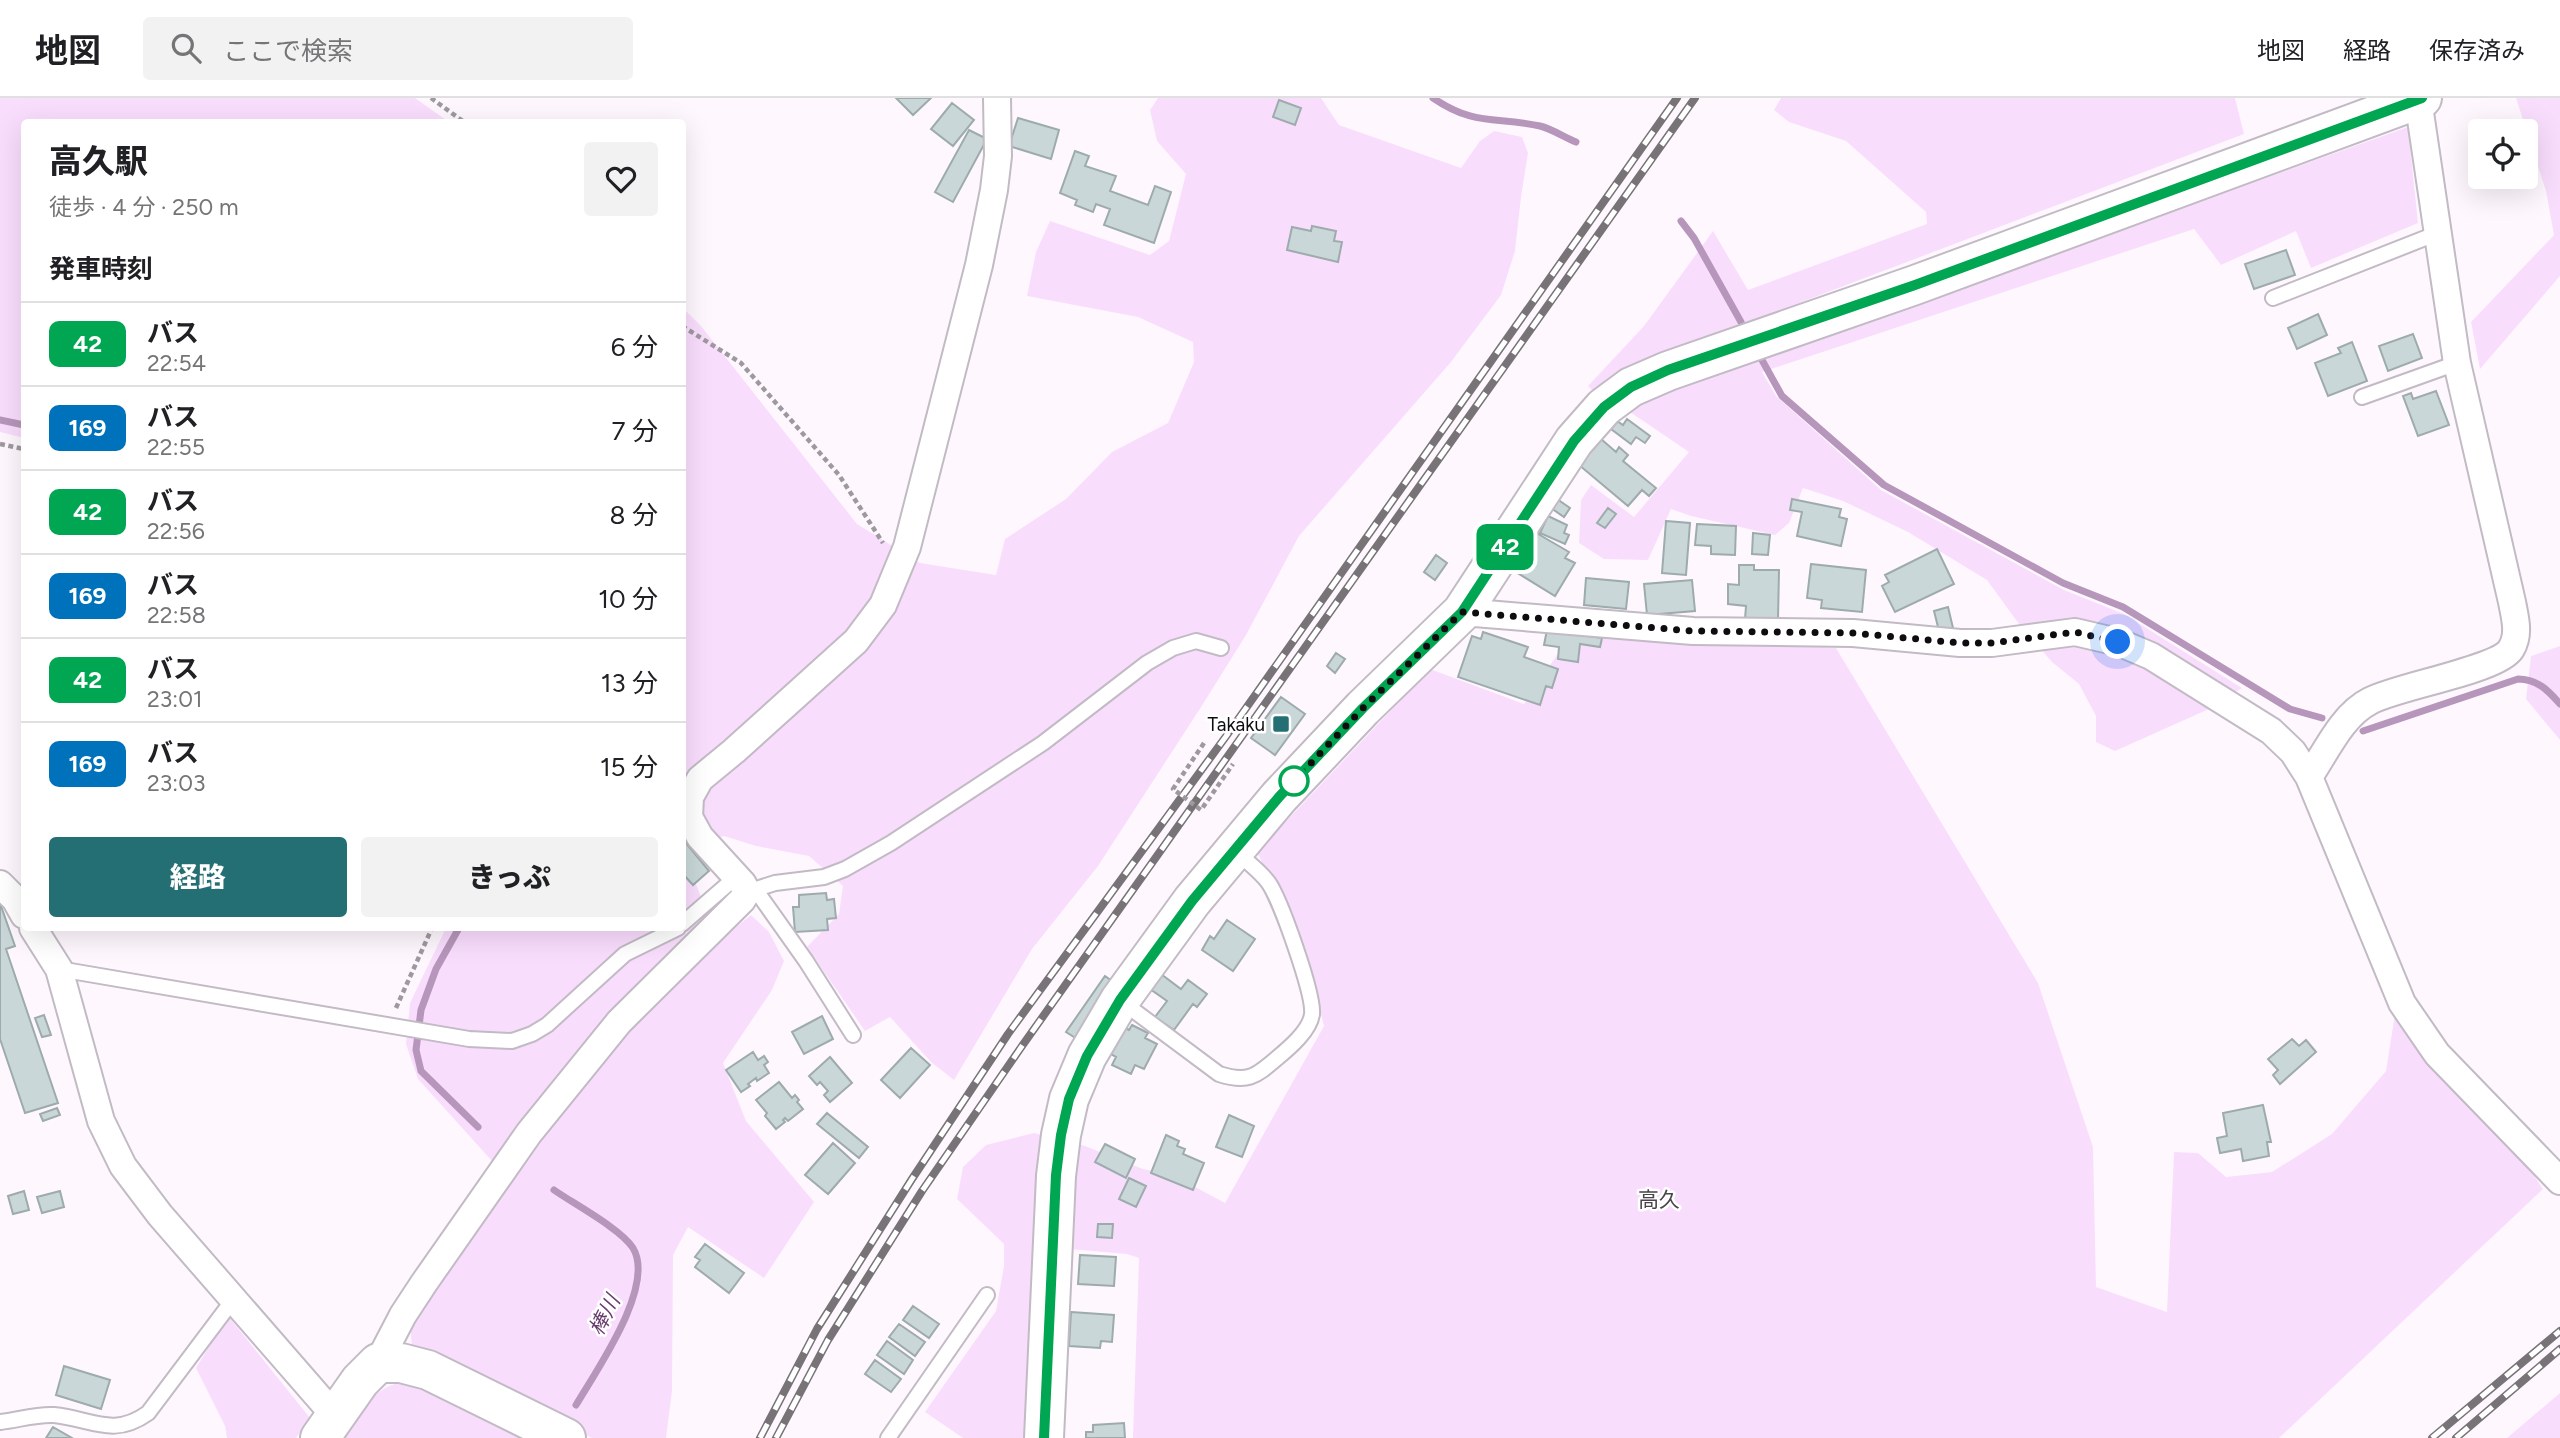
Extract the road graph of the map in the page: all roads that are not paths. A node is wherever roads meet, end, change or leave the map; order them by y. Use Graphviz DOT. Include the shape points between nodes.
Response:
graph roads {
  1 [pos="997,98"];
  2 [pos="2420,99"];
  3 [pos="2438,233"];
  4 [pos="2273,298"];
  5 [pos="2457,363"];
  6 [pos="2361,397"];
  7 [pos="1462,612"];
  8 [pos="1221,648"];
  9 [pos="2309,776"];
  10 [pos="1234,850"];
  11 [pos="0,884"];
  12 [pos="746,886"];
  13 [pos="21,910"];
  14 [pos="686,922"];
  15 [pos="35,931"];
  16 [pos="672,931"];
  17 [pos="59,969"];
  18 [pos="1120,1000"];
  19 [pos="853,1035"];
  20 [pos="2560,1181"];
  21 [pos="987,1295"];
  22 [pos="233,1300"];
  23 [pos="378,1363"];
  24 [pos="0,1422"];
  25 [pos="327,1427"];
  26 [pos="566,1438"];
  27 [pos="888,1438"];
  28 [pos="1044,1438"];
  1 -- 12 [label="street" via="998,156 979,265 899,572 883,605 856,640 700,779 690,797 689,817 700,837"];
  2 -- 3 [label="street"];
  2 -- 7 [label="main road" via="1631,387 1604,407 1574,441"];
  3 -- 4 [label="lane"];
  3 -- 5 [label="street"];
  5 -- 6 [label="lane"];
  5 -- 9 [label="street" via="2516,637 2510,652 2496,662 2369,701 2352,714"];
  7 -- 9 [label="street" via="1693,631 1853,633 1960,643 2075,632 2151,656 2271,731"];
  7 -- 10 [label="main road" via="1363,708"];
  8 -- 12 [label="lane" via="1196,641 1147,663 1042,743 845,869 824,877"];
  9 -- 20 [label="street" via="2402,1003 2437,1055"];
  10 -- 18 [label="main road"];
  10 -- 18 [label="lane" via="1268,883 1306,975 1312,1015 1303,1031 1259,1074 1233,1078 1219,1073"];
  11 -- 13 [label="street"];
  12 -- 14 [label="lane"];
  12 -- 19 [label="lane" via="806,961"];
  12 -- 23 [label="street" via="742,900 619,1022 529,1133 424,1283"];
  15 -- 17 [label="street"];
  16 -- 17 [label="lane" via="625,954 547,1025 512,1041 388,1025"];
  17 -- 22 [label="street" via="101,1121 123,1166"];
  18 -- 28 [label="main road" via="1087,1056 1069,1099 1061,1135"];
  21 -- 27 [label="lane"];
  22 -- 24 [label="lane" via="148,1413 135,1422 106,1427 53,1415"];
  22 -- 25 [label="street"];
  23 -- 25 [label="main road"];
  23 -- 26 [label="main road" via="428,1370"];
}
